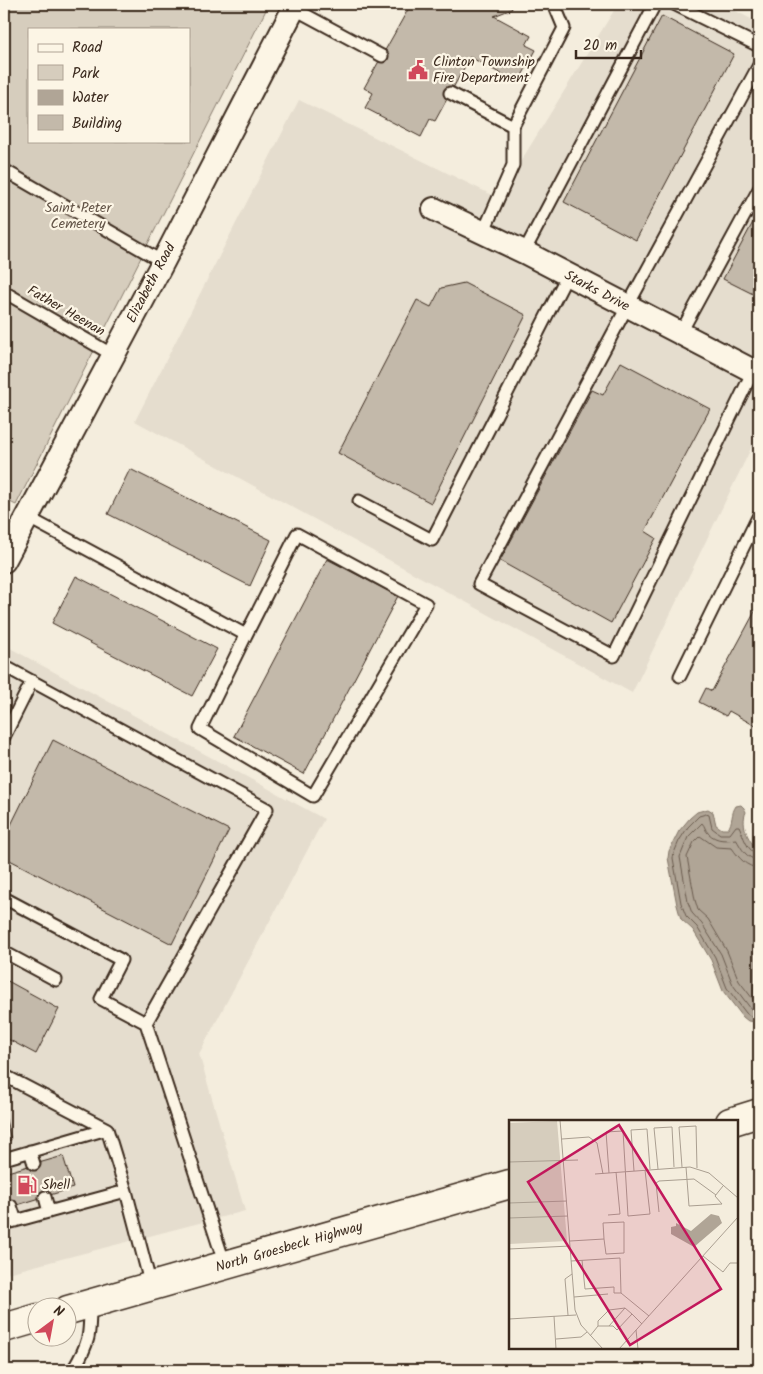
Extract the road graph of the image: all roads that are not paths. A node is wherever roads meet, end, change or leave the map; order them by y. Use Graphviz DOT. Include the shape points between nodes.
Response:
graph roads {
  1 [pos="554,4"];
  2 [pos="655,4"];
  3 [pos="674,4"];
  4 [pos="291,5"];
  5 [pos="759,46"];
  6 [pos="382,56"];
  7 [pos="759,65"];
  8 [pos="450,93"];
  9 [pos="513,126"];
  10 [pos="4,170"];
  11 [pos="759,189"];
  12 [pos="434,209"];
  13 [pos="483,233"];
  14 [pos="524,252"];
  15 [pos="162,262"];
  16 [pos="567,276"];
  17 [pos="4,292"];
  18 [pos="627,307"];
  19 [pos="680,334"];
  20 [pos="113,355"];
  21 [pos="756,373"];
  22 [pos="359,501"];
  23 [pos="759,515"];
  24 [pos="27,517"];
  25 [pos="6,551"];
  26 [pos="246,635"];
  27 [pos="4,666"];
  28 [pos="680,676"];
  29 [pos="32,681"];
  30 [pos="4,737"];
  31 [pos="4,898"];
  32 [pos="4,952"];
  33 [pos="56,980"];
  34 [pos="146,1023"];
  35 [pos="4,1080"];
  36 [pos="759,1113"];
  37 [pos="736,1120"];
  38 [pos="107,1129"];
  39 [pos="30,1151"];
  40 [pos="4,1159"];
  41 [pos="34,1164"];
  42 [pos="509,1184"];
  43 [pos="126,1191"];
  44 [pos="44,1197"];
  45 [pos="11,1206"];
  46 [pos="49,1212"];
  47 [pos="16,1221"];
  48 [pos="4,1224"];
  49 [pos="225,1265"];
  50 [pos="151,1286"];
  51 [pos="79,1306"];
  52 [pos="28,1321"];
  53 [pos="4,1328"];
  54 [pos="73,1370"];
  1 -- 9 [label="lane" via="564,28"];
  2 -- 14 [label="lane"];
  3 -- 5 [label="lane"];
  4 -- 6 [label="lane"];
  4 -- 15 [label="street, Elizabeth Road"];
  7 -- 18 [label="lane"];
  8 -- 9 [label="lane"];
  9 -- 13 [label="lane" via="513,165"];
  10 -- 15 [label="lane"];
  11 -- 19 [label="lane"];
  12 -- 13 [label="street, Starks Drive"];
  13 -- 14 [label="street, Starks Drive"];
  14 -- 16 [label="street, Starks Drive"];
  15 -- 20 [label="street, Elizabeth Road"];
  16 -- 18 [label="street, Starks Drive"];
  16 -- 22 [label="lane" via="432,540"];
  17 -- 20 [label="lane, Father Heenan"];
  18 -- 19 [label="street, Starks Drive"];
  18 -- 21 [label="lane" via="479,584 614,656"];
  19 -- 21 [label="street, Starks Drive"];
  20 -- 24 [label="street, Elizabeth Road"];
  23 -- 28 [label="lane"];
  24 -- 25 [label="street, Elizabeth Road"];
  24 -- 26 [label="lane"];
  26 -- 26 [label="lane" via="200,729 313,796 426,604 297,534"];
  27 -- 29 [label="lane"];
  29 -- 30 [label="lane"];
  29 -- 34 [label="lane" via="267,809"];
  31 -- 34 [label="lane" via="121,960 101,999"];
  32 -- 33 [label="lane"];
  34 -- 49 [label="lane"];
  35 -- 38 [label="lane" via="9,1078"];
  36 -- 37 [label="main road"];
  38 -- 39 [label="lane"];
  38 -- 43 [label="lane"];
  39 -- 40 [label="lane"];
  39 -- 41 [label="lane"];
  42 -- 49 [label="main road, North Groesbeck Highway"];
  43 -- 46 [label="lane"];
  43 -- 50 [label="lane"];
  44 -- 46 [label="lane"];
  45 -- 47 [label="lane"];
  46 -- 47 [label="lane"];
  47 -- 48 [label="lane"];
  49 -- 50 [label="main road, North Groesbeck Highway"];
  50 -- 51 [label="main road, North Groesbeck Highway"];
  51 -- 54 [label="lane" via="90,1335"];
  52 -- 53 [label="main road"];
}
